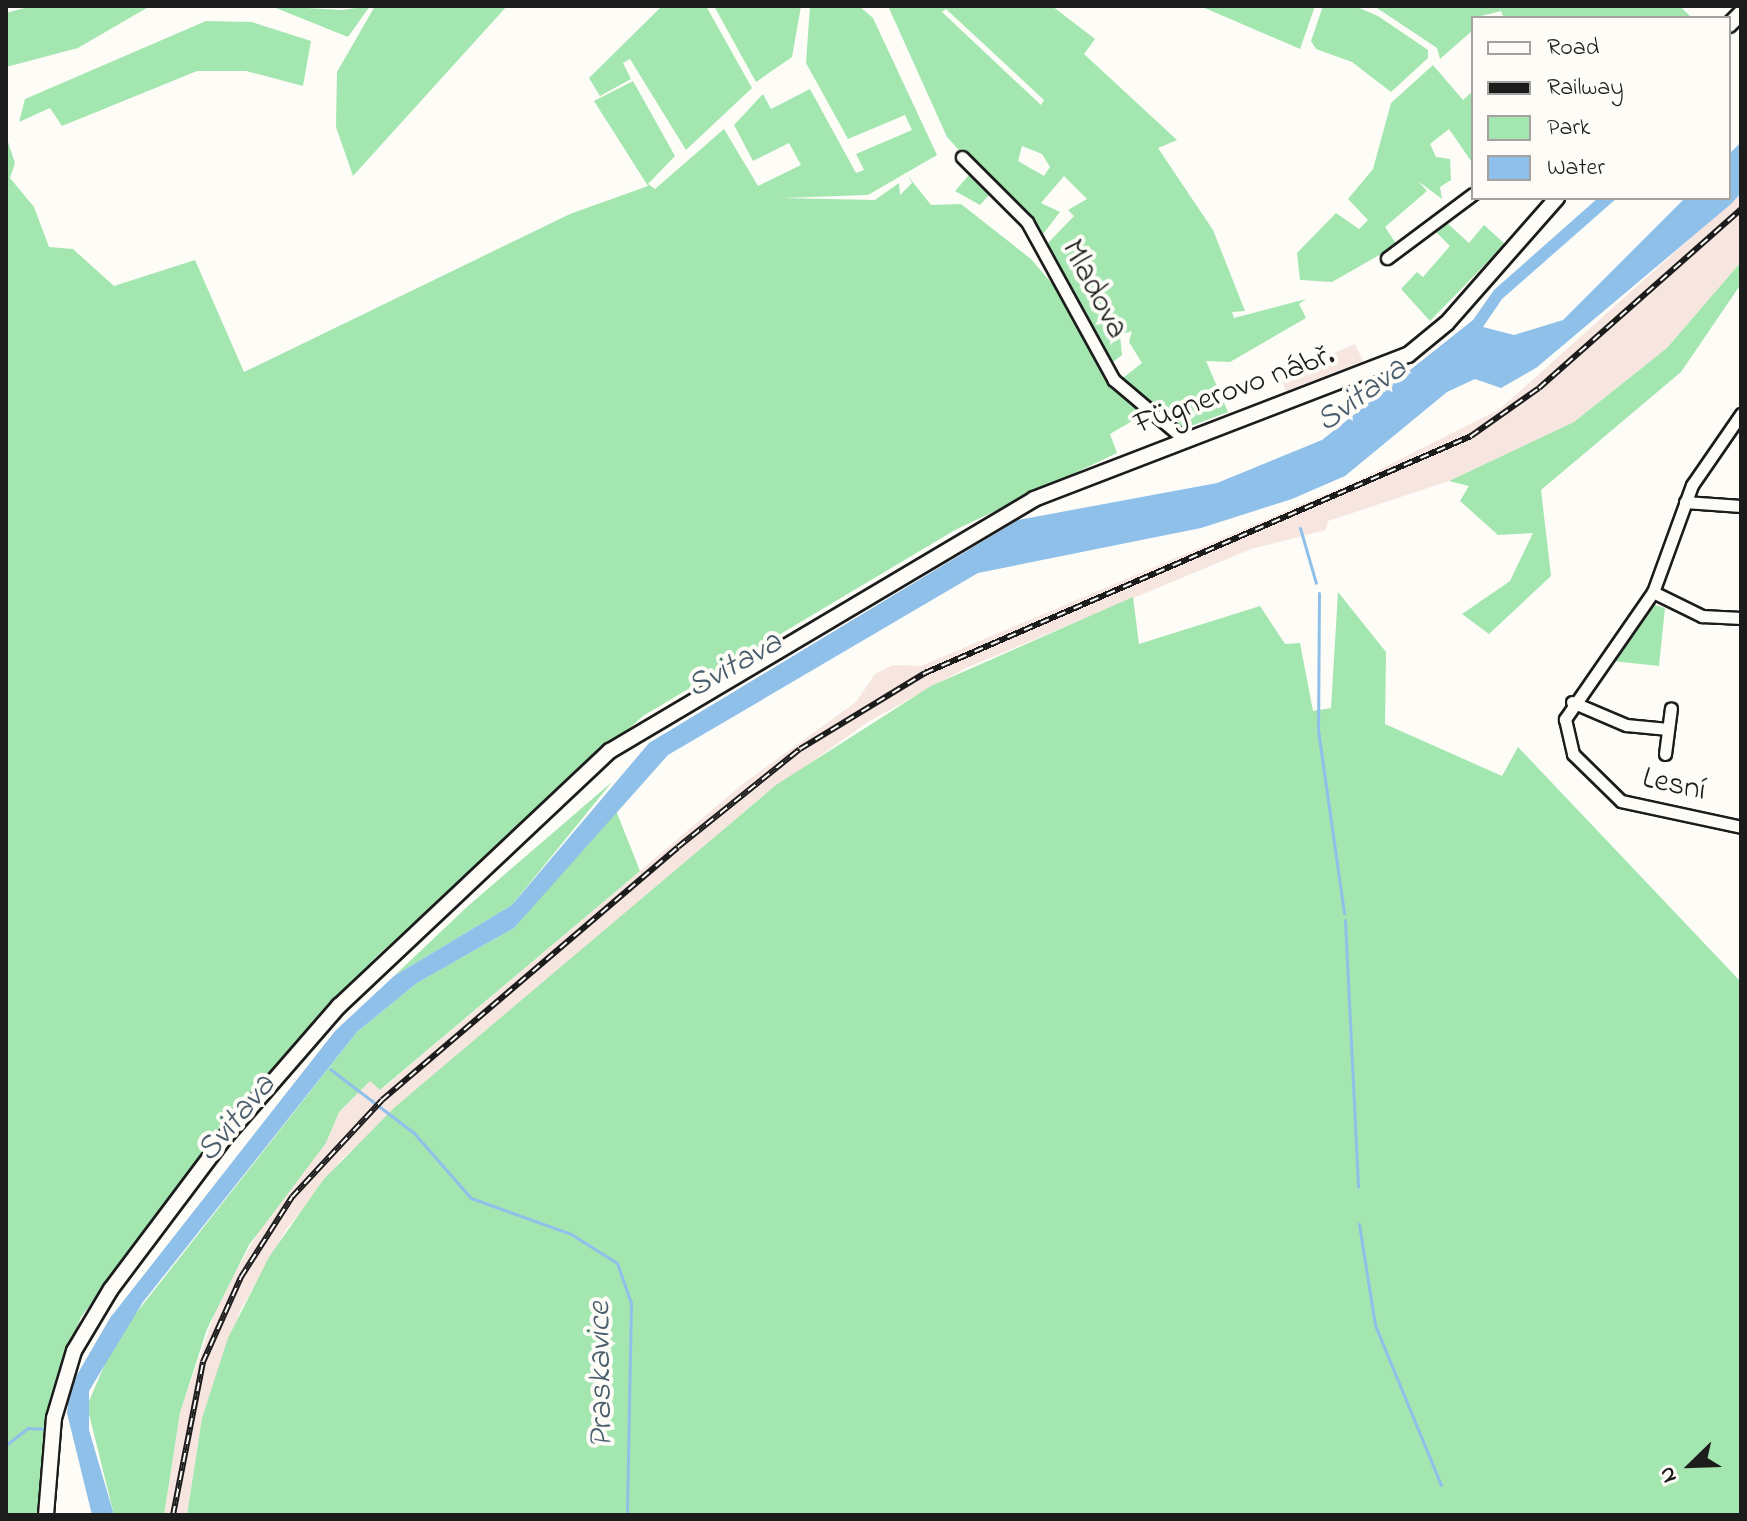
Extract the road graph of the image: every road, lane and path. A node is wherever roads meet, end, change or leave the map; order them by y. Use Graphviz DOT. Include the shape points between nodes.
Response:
graph roads {
  1 [pos="962,157"];
  2 [pos="1471,195"];
  3 [pos="1555,200"];
  4 [pos="1387,258"];
  5 [pos="1741,414"];
  6 [pos="1185,440"];
  7 [pos="1685,502"];
  8 [pos="1741,506"];
  9 [pos="1653,592"];
  10 [pos="1741,618"];
  11 [pos="1572,702"];
  12 [pos="1671,708"];
  13 [pos="1668,729"];
  14 [pos="1665,754"];
  15 [pos="1741,827"];
  16 [pos="46,1515"];
  1 -- 6 [label="street, Mladova" via="1027,222 1114,380"];
  2 -- 4 [label="street"];
  3 -- 6 [label="street, Fügnerovo nábř." via="1415,351"];
  5 -- 7 [label="street"];
  6 -- 16 [label="street, Fügnerovo nábř." via="1014,509 623,741 339,1006 225,1137 89,1321 54,1418"];
  7 -- 8 [label="street"];
  7 -- 9 [label="street"];
  9 -- 10 [label="street" via="1702,616"];
  9 -- 11 [label="street"];
  11 -- 13 [label="street" via="1626,725"];
  11 -- 15 [label="street, Lesní" via="1565,719 1573,754 1621,801"];
  12 -- 13 [label="street"];
  13 -- 14 [label="street"];
}
